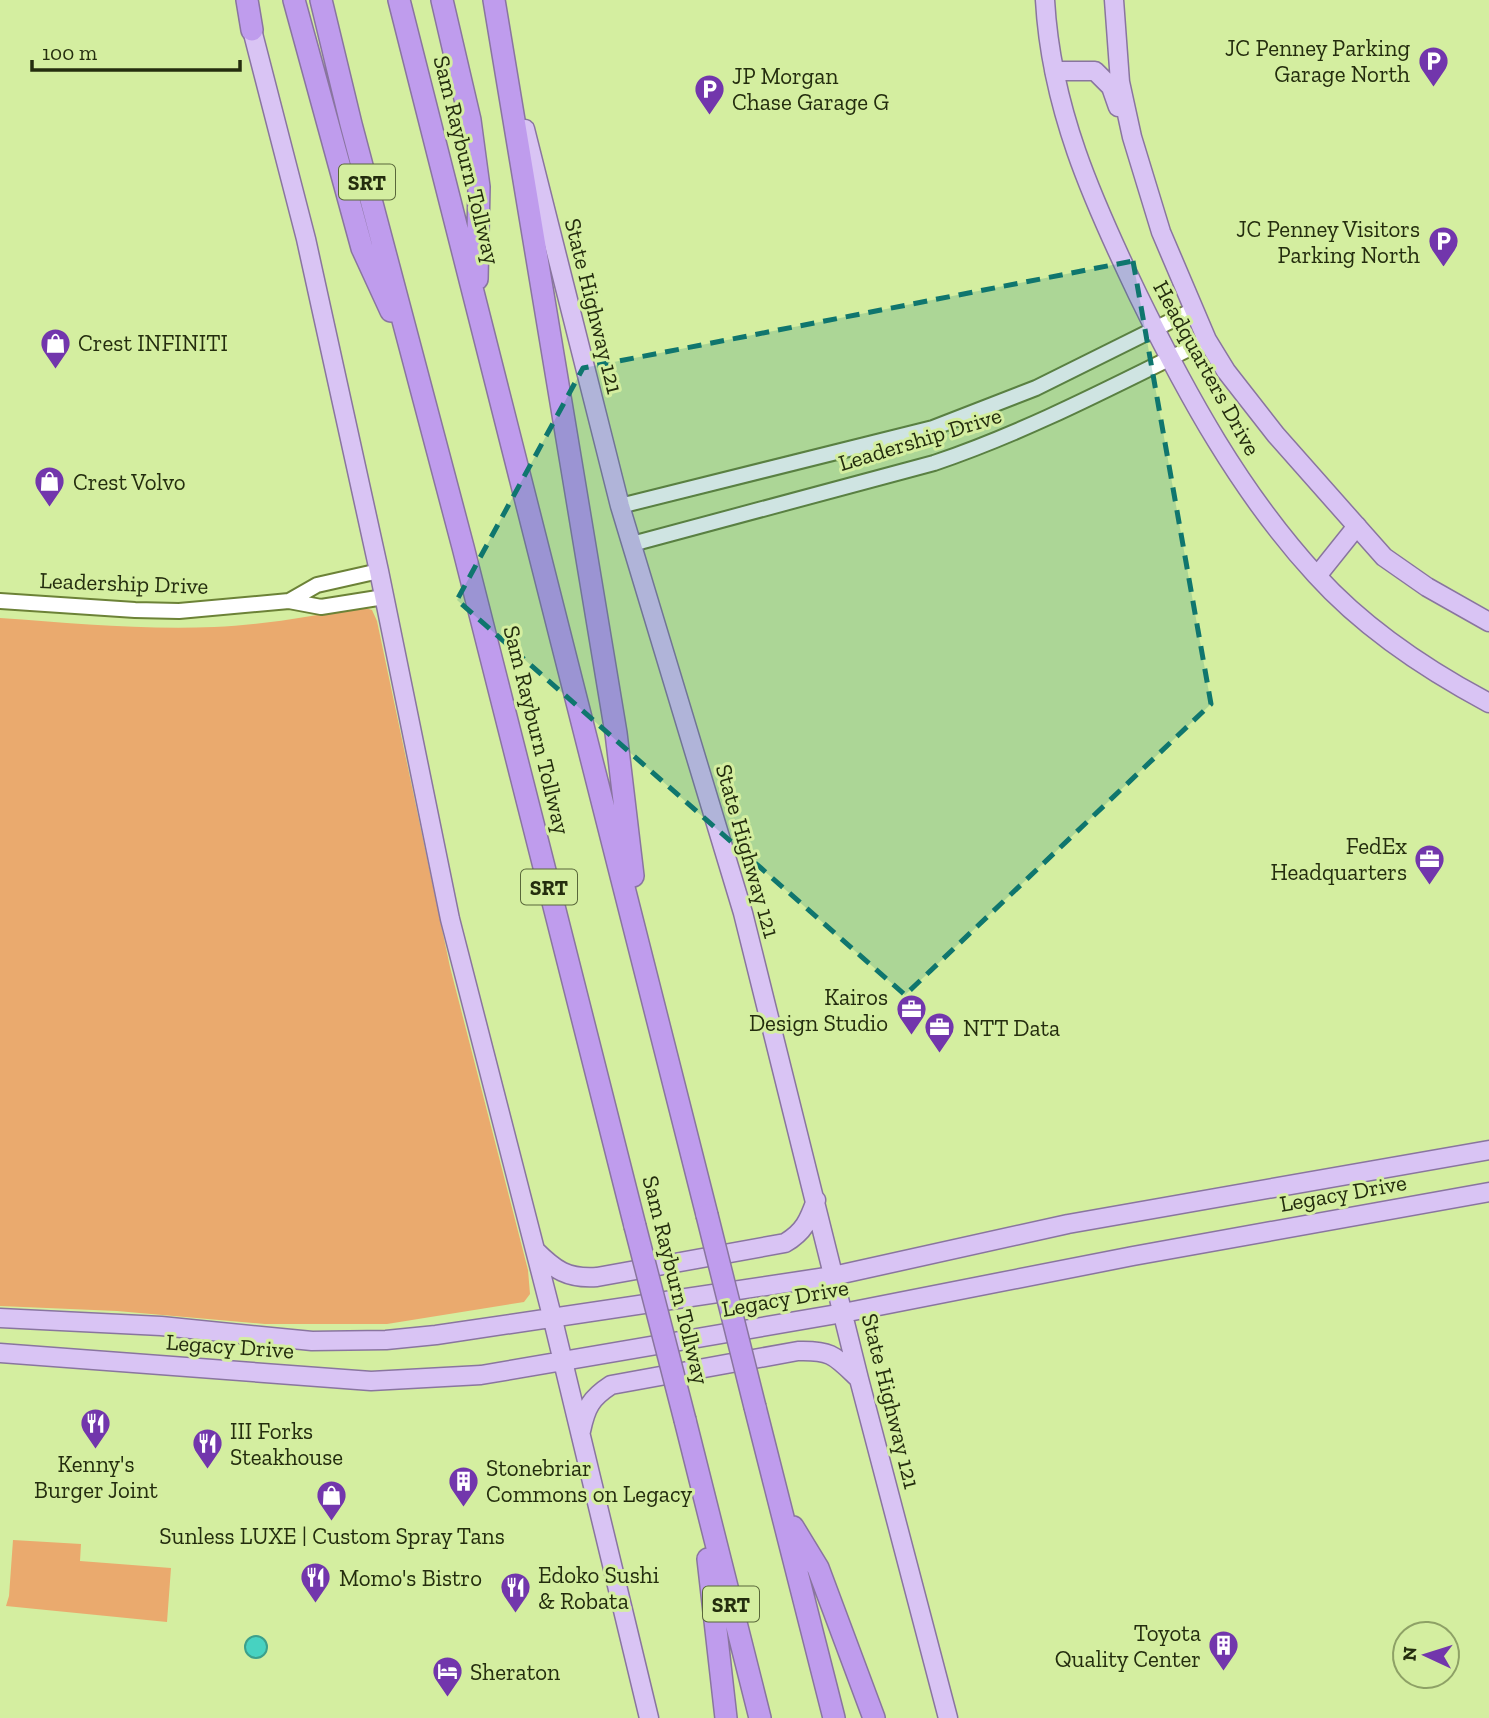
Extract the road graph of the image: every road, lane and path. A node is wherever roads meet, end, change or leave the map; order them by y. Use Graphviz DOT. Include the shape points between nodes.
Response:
graph roads {
  1 [pos="245,0"];
  2 [pos="294,0"];
  3 [pos="321,0"];
  4 [pos="399,0"];
  5 [pos="442,0"];
  6 [pos="494,0"];
  7 [pos="1045,0"];
  8 [pos="1114,0"];
  9 [pos="252,30"];
  10 [pos="1054,71"];
  11 [pos="1142,172"];
  12 [pos="476,306"];
  13 [pos="1193,310"];
  14 [pos="1155,330"];
  15 [pos="1207,340"];
  16 [pos="1170,358"];
  17 [pos="415,363"];
  18 [pos="620,506"];
  19 [pos="1357,526"];
  20 [pos="632,544"];
  21 [pos="379,571"];
  22 [pos="1317,576"];
  23 [pos="384,597"];
  24 [pos="0,601"];
  25 [pos="289,601"];
  26 [pos="1489,622"];
  27 [pos="1489,703"];
  28 [pos="643,961"];
  29 [pos="1489,1150"];
  30 [pos="1489,1192"];
  31 [pos="816,1200"];
  32 [pos="535,1250"];
  33 [pos="833,1276"];
  34 [pos="843,1313"];
  35 [pos="552,1316"];
  36 [pos="0,1318"];
  37 [pos="0,1353"];
  38 [pos="562,1362"];
  39 [pos="859,1378"];
  40 [pos="580,1434"];
  41 [pos="701,1491"];
  42 [pos="781,1509"];
  43 [pos="649,1718"];
  44 [pos="726,1718"];
  45 [pos="760,1718"];
  46 [pos="834,1718"];
  47 [pos="874,1718"];
  48 [pos="948,1718"];
  1 -- 9 [label="highway"];
  2 -- 17 [label="highway" via="362,248"];
  3 -- 17 [label="highway, Sam Rayburn Tollway / SRT"];
  4 -- 12 [label="highway, Sam Rayburn Tollway"];
  5 -- 12 [label="highway" via="470,120 479,187"];
  6 -- 18 [label="main road, State Highway 121"];
  6 -- 28 [label="highway" via="615,733"];
  7 -- 10 [label="main road, Headquarters Drive"];
  8 -- 11 [label="main road, Headquarters Drive" via="1120,82"];
  9 -- 21 [label="main road" via="306,239"];
  10 -- 11 [label="main road" via="1095,71 1111,87"];
  10 -- 14 [label="main road, Headquarters Drive" via="1080,166"];
  11 -- 13 [label="main road, Headquarters Drive"];
  12 -- 28 [label="highway, Sam Rayburn Tollway"];
  13 -- 14 [label="street, Leadership Drive"];
  13 -- 15 [label="main road, Headquarters Drive"];
  14 -- 16 [label="main road, Headquarters Drive"];
  14 -- 18 [label="street, Leadership Drive" via="1035,388 933,428"];
  15 -- 16 [label="street, Leadership Drive"];
  15 -- 19 [label="main road, Headquarters Drive" via="1268,425"];
  16 -- 20 [label="street, Leadership Drive" via="981,448"];
  16 -- 22 [label="main road, Headquarters Drive" via="1227,460"];
  17 -- 41 [label="highway, Sam Rayburn Tollway / SRT, bridge"];
  18 -- 20 [label="main road, State Highway 121"];
  19 -- 22 [label="main road"];
  19 -- 26 [label="main road, Headquarters Drive" via="1404,572"];
  20 -- 31 [label="main road, State Highway 121" via="743,913"];
  21 -- 23 [label="main road"];
  21 -- 25 [label="street, Leadership Drive" via="317,585"];
  22 -- 27 [label="main road, Headquarters Drive" via="1393,643"];
  23 -- 25 [label="street, Leadership Drive" via="321,607"];
  23 -- 32 [label="main road" via="450,919"];
  24 -- 25 [label="street, Leadership Drive" via="179,611"];
  28 -- 42 [label="highway, Sam Rayburn Tollway, bridge"];
  29 -- 33 [label="main road, Legacy Drive" via="1068,1224"];
  30 -- 34 [label="main road, Legacy Drive"];
  31 -- 32 [label="main road" via="808,1223 785,1243 597,1277 569,1276"];
  31 -- 33 [label="main road, State Highway 121"];
  32 -- 35 [label="main road"];
  33 -- 34 [label="main road, State Highway 121"];
  33 -- 35 [label="main road, Legacy Drive"];
  34 -- 38 [label="main road, Legacy Drive"];
  34 -- 39 [label="main road, State Highway 121"];
  35 -- 36 [label="main road, Legacy Drive" via="436,1335 312,1341 161,1326"];
  35 -- 38 [label="main road"];
  37 -- 38 [label="main road, Legacy Drive" via="371,1381 472,1376"];
  38 -- 40 [label="main road"];
  39 -- 40 [label="main road" via="834,1355 817,1350 611,1385 596,1394 585,1410"];
  39 -- 48 [label="main road, State Highway 121"];
  40 -- 43 [label="main road"];
  41 -- 44 [label="highway"];
  41 -- 45 [label="highway, Sam Rayburn Tollway / SRT"];
  42 -- 46 [label="highway, Sam Rayburn Tollway"];
  42 -- 47 [label="highway" via="818,1568"];
}
